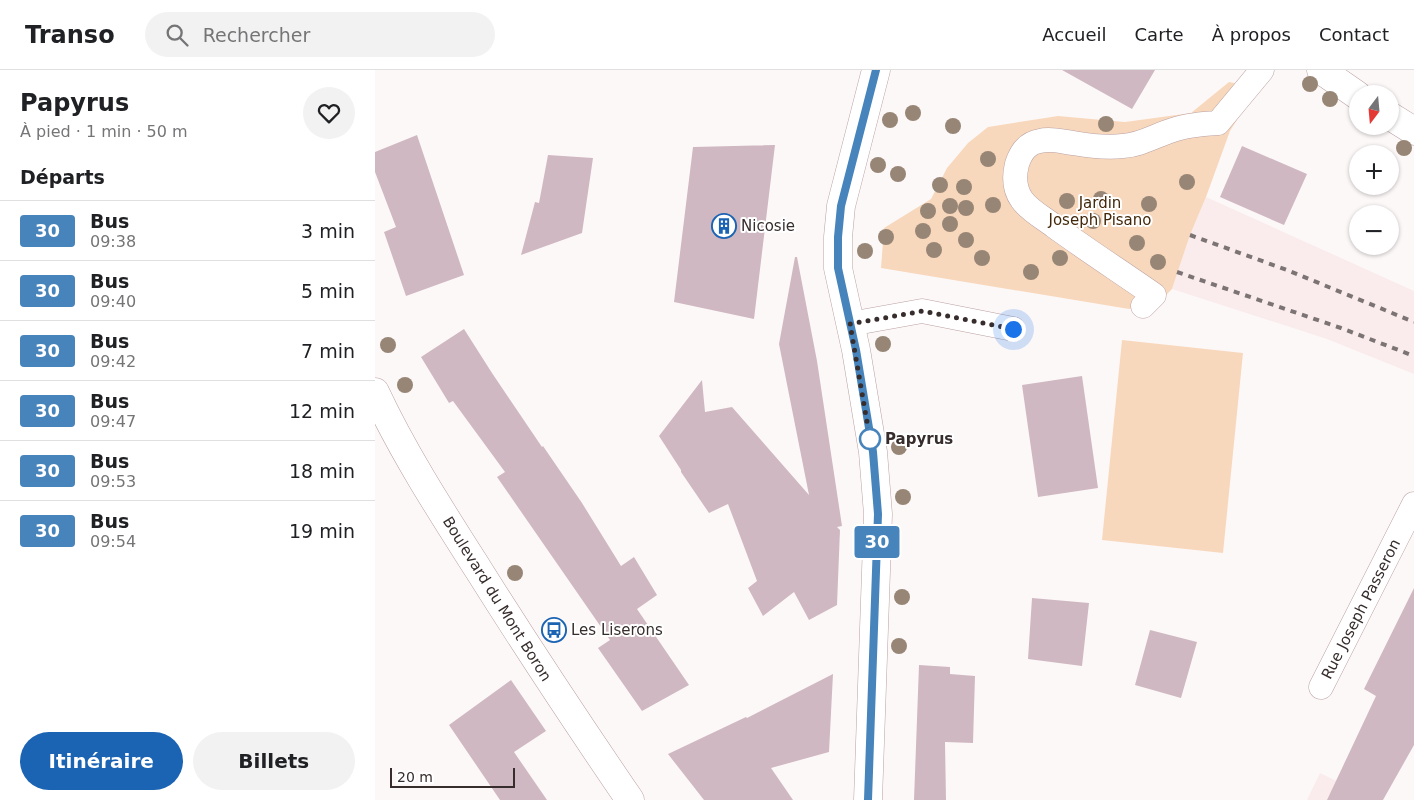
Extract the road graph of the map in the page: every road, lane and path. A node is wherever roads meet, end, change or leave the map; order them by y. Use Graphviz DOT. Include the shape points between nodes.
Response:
graph roads {
  1 [pos="877,70"];
  2 [pos="1262,70"];
  3 [pos="1321,70"];
  4 [pos="1349,89"];
  5 [pos="1399,122"];
  6 [pos="1414,131"];
  7 [pos="1143,306"];
  8 [pos="850,324"];
  9 [pos="1013,329"];
  10 [pos="375,392"];
  11 [pos="1414,504"];
  12 [pos="1321,687"];
  13 [pos="630,800"];
  14 [pos="867,800"];
  1 -- 8 [label="street" via="841,206 838,268"];
  2 -- 7 [label="lane" via="1218,123 1173,130 1123,146 1040,140 1025,147 1016,168 1015,181 1022,200 1154,296"];
  3 -- 4 [label="street"];
  5 -- 6 [label="street"];
  8 -- 9 [label="lane" via="923,311"];
  8 -- 14 [label="street" via="873,452 878,514"];
  10 -- 13 [label="street, Boulevard du Mont Boron" via="432,497 543,672"];
  11 -- 12 [label="lane, Rue Joseph Passeron"];
}
